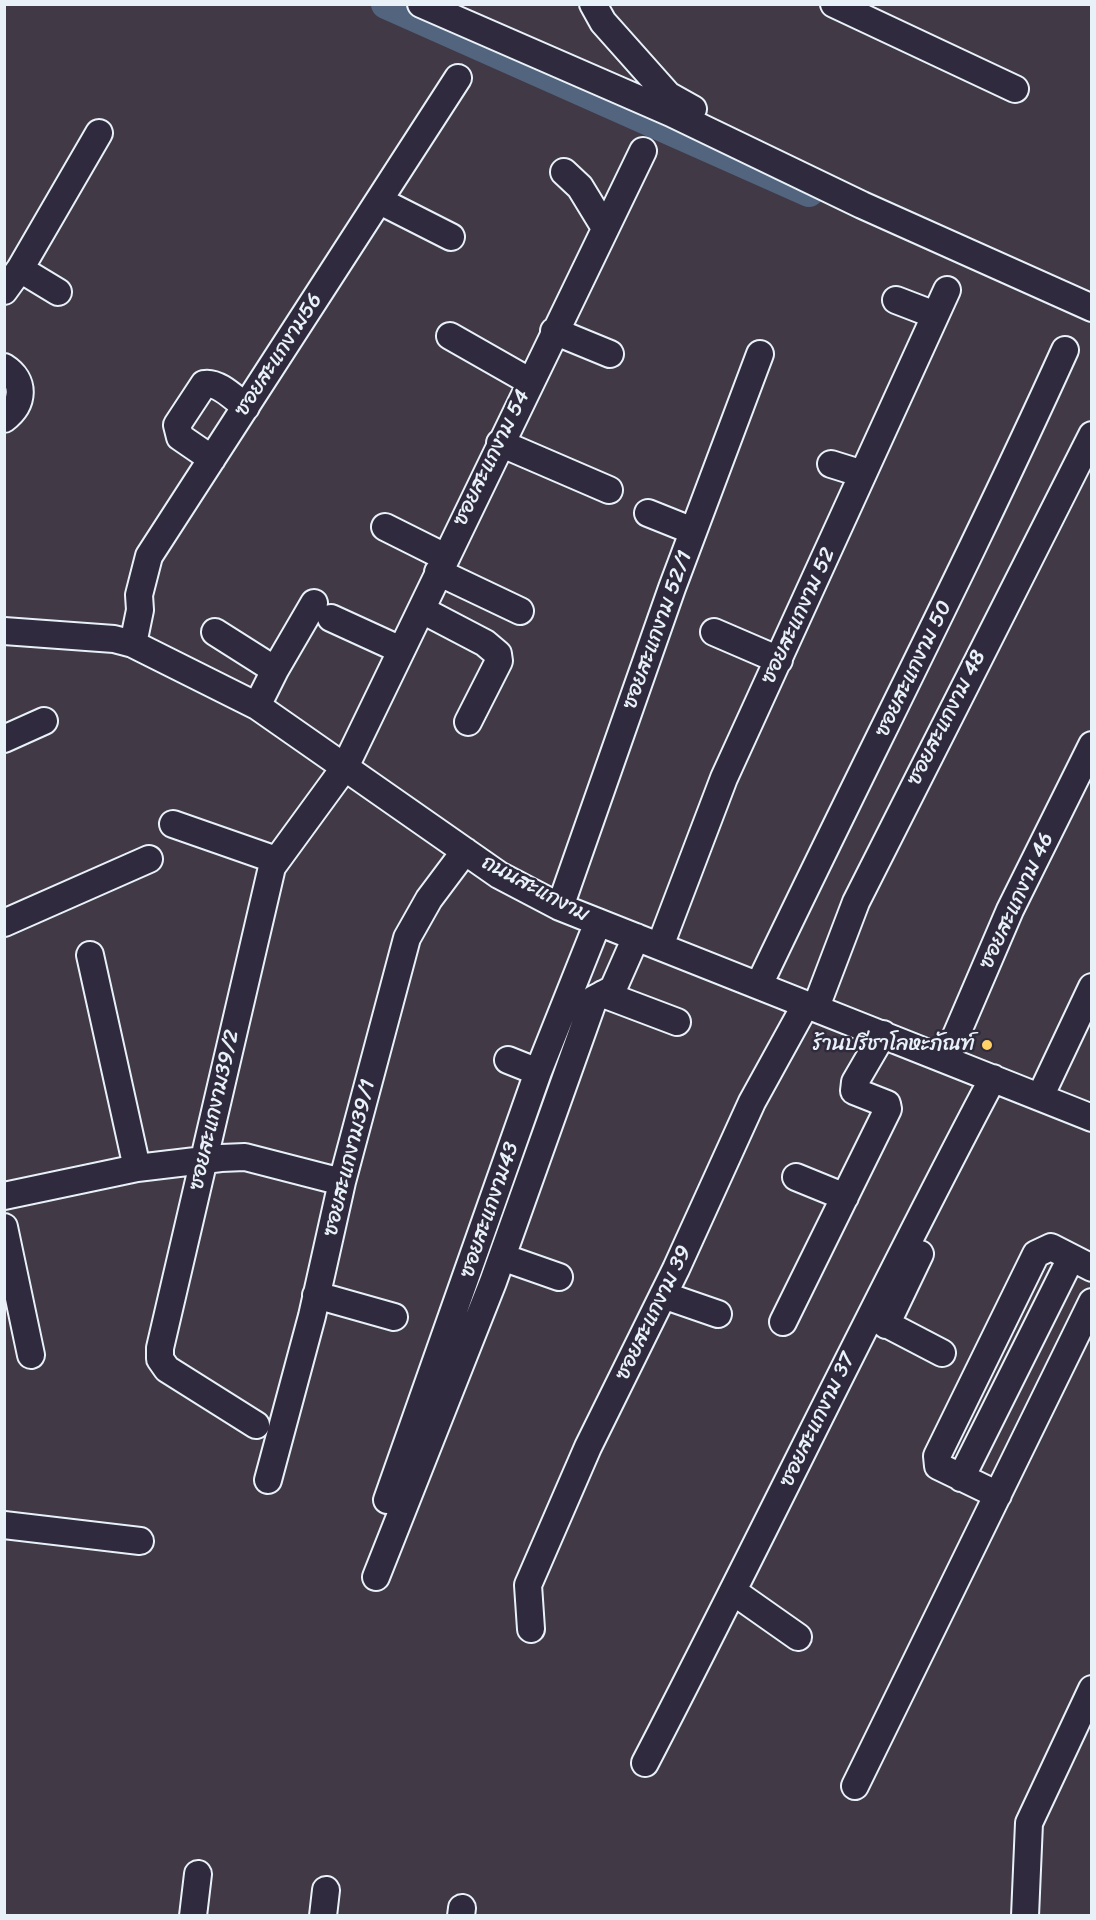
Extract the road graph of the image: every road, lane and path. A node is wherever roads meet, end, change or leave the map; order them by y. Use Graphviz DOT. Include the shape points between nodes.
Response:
graph roads {
  1 [pos="421,4"];
  2 [pos="593,4"];
  3 [pos="834,4"];
  4 [pos="458,78"];
  5 [pos="1015,89"];
  6 [pos="99,133"];
  7 [pos="643,151"];
  8 [pos="564,172"];
  9 [pos="864,188"];
  10 [pos="380,201"];
  11 [pos="605,228"];
  12 [pos="451,237"];
  13 [pos="20,269"];
  14 [pos="947,290"];
  15 [pos="4,291"];
  16 [pos="58,292"];
  17 [pos="896,300"];
  18 [pos="1092,308"];
  19 [pos="935,315"];
  20 [pos="554,331"];
  21 [pos="450,336"];
  22 [pos="1065,350"];
  23 [pos="610,354"];
  24 [pos="760,354"];
  25 [pos="4,367"];
  26 [pos="529,381"];
  27 [pos="246,407"];
  28 [pos="4,419"];
  29 [pos="1092,435"];
  30 [pos="500,443"];
  31 [pos="212,459"];
  32 [pos="831,464"];
  33 [pos="863,474"];
  34 [pos="609,490"];
  35 [pos="648,513"];
  36 [pos="385,527"];
  37 [pos="693,531"];
  38 [pos="442,565"];
  39 [pos="422,610"];
  40 [pos="520,611"];
  41 [pos="4,631"];
  42 [pos="215,632"];
  43 [pos="714,632"];
  44 [pos="133,644"];
  45 [pos="401,650"];
  46 [pos="779,660"];
  47 [pos="275,670"];
  48 [pos="258,706"];
  49 [pos="44,721"];
  50 [pos="468,722"];
  51 [pos="4,739"];
  52 [pos="1092,745"];
  53 [pos="345,767"];
  54 [pos="173,824"];
  55 [pos="465,851"];
  56 [pos="149,859"];
  57 [pos="276,861"];
  58 [pos="560,907"];
  59 [pos="598,922"];
  60 [pos="4,923"];
  61 [pos="636,937"];
  62 [pos="660,946"];
  63 [pos="90,955"];
  64 [pos="759,985"];
  65 [pos="1092,987"];
  66 [pos="603,994"];
  67 [pos="811,1006"];
  68 [pos="677,1022"];
  69 [pos="883,1034"];
  70 [pos="946,1059"];
  71 [pos="508,1060"];
  72 [pos="538,1072"];
  73 [pos="993,1078"];
  74 [pos="1040,1097"];
  75 [pos="1092,1118"];
  76 [pos="205,1159"];
  77 [pos="137,1168"];
  78 [pos="796,1177"];
  79 [pos="342,1182"];
  80 [pos="4,1196"];
  81 [pos="845,1197"];
  82 [pos="937,1219"];
  83 [pos="4,1227"];
  84 [pos="502,1257"];
  85 [pos="1082,1263"];
  86 [pos="560,1277"];
  87 [pos="316,1295"];
  88 [pos="663,1295"];
  89 [pos="1092,1302"];
  90 [pos="718,1314"];
  91 [pos="394,1317"];
  92 [pos="878,1320"];
  93 [pos="783,1322"];
  94 [pos="942,1353"];
  95 [pos="31,1355"];
  96 [pos="256,1425"];
  97 [pos="268,1480"];
  98 [pos="998,1495"];
  99 [pos="387,1500"];
  100 [pos="4,1526"];
  101 [pos="140,1542"];
  102 [pos="376,1577"];
  103 [pos="734,1592"];
  104 [pos="531,1629"];
  105 [pos="798,1637"];
  106 [pos="1092,1689"];
  107 [pos="645,1763"];
  108 [pos="855,1786"];
  109 [pos="198,1875"];
  110 [pos="326,1890"];
  111 [pos="193,1916"];
  112 [pos="323,1916"];
  113 [pos="1025,1916"];
  1 -- 18 [label="street" via="670,113"];
  2 -- 9 [label="street" via="603,22 668,95"];
  3 -- 5 [label="street"];
  4 -- 10 [label="street, ซอยสะแกงาม56"];
  6 -- 13 [label="street"];
  7 -- 11 [label="street, ซอยสะแกงาม 54"];
  8 -- 11 [label="street" via="580,187"];
  10 -- 12 [label="street"];
  10 -- 27 [label="street, ซอยสะแกงาม56"];
  11 -- 20 [label="street, ซอยสะแกงาม 54"];
  13 -- 15 [label="street"];
  13 -- 16 [label="street"];
  14 -- 19 [label="street, ซอยสะแกงาม 52"];
  17 -- 19 [label="street"];
  19 -- 33 [label="street, ซอยสะแกงาม 52"];
  20 -- 23 [label="street"];
  20 -- 26 [label="street, ซอยสะแกงาม 54"];
  21 -- 26 [label="street"];
  22 -- 64 [label="street, ซอยสะแกงาม 50" via="992,511"];
  24 -- 37 [label="street, ซอยสะแกงาม 52/1"];
  25 -- 28 [label="street" via="19,380 20,388 18,399"];
  26 -- 30 [label="street, ซอยสะแกงาม 54"];
  27 -- 31 [label="street, ซอยสะแกงาม56"];
  27 -- 31 [label="street" via="218,386 204,384 177,425 180,437"];
  29 -- 67 [label="street, ซอยสะแกงาม 48" via="856,902"];
  30 -- 34 [label="street"];
  30 -- 38 [label="street, ซอยสะแกงาม 54"];
  31 -- 44 [label="street, ซอยสะแกงาม56" via="149,556 138,595 140,610"];
  32 -- 33 [label="street"];
  33 -- 46 [label="street, ซอยสะแกงาม 52"];
  35 -- 37 [label="street"];
  36 -- 38 [label="street"];
  37 -- 58 [label="street, ซอยสะแกงาม 52/1"];
  38 -- 39 [label="street, ซอยสะแกงาม 54"];
  38 -- 40 [label="street"];
  39 -- 45 [label="street, ซอยสะแกงาม 54"];
  39 -- 50 [label="street" via="484,642 498,654 499,661"];
  41 -- 44 [label="street, ถนนสะแกงาม" via="114,639"];
  42 -- 47 [label="street"];
  43 -- 46 [label="street"];
  44 -- 48 [label="street, ถนนสะแกงาม"];
  45 -- 47 [label="street" via="322,610"];
  45 -- 53 [label="street, ซอยสะแกงาม 54"];
  46 -- 62 [label="street, ซอยสะแกงาม 52" via="724,778"];
  47 -- 48 [label="street"];
  48 -- 53 [label="street, ถนนสะแกงาม"];
  49 -- 51 [label="street"];
  52 -- 70 [label="street, ซอยสะแกงาม 46" via="1010,910"];
  53 -- 55 [label="street, ถนนสะแกงาม"];
  53 -- 57 [label="street, ซอยสะแกงาม39/2"];
  54 -- 57 [label="street"];
  55 -- 58 [label="street, ถนนสะแกงาม" via="499,875"];
  55 -- 79 [label="street, ซอยสะแกงาม39/1" via="429,899 407,938"];
  56 -- 60 [label="street"];
  57 -- 76 [label="street, ซอยสะแกงาม39/2" via="256,930"];
  58 -- 59 [label="street, ถนนสะแกงาม"];
  59 -- 61 [label="street, ถนนสะแกงาม"];
  59 -- 72 [label="street, ซอยสะแกงาม43"];
  61 -- 62 [label="street, ถนนสะแกงาม"];
  61 -- 66 [label="street" via="613,989"];
  62 -- 64 [label="street, ถนนสะแกงาม"];
  63 -- 77 [label="street"];
  64 -- 67 [label="street, ถนนสะแกงาม"];
  65 -- 74 [label="street"];
  66 -- 68 [label="street"];
  66 -- 84 [label="street" via="594,999"];
  67 -- 69 [label="street, ถนนสะแกงาม"];
  67 -- 88 [label="street, ซอยสะแกงาม 39" via="752,1102"];
  69 -- 70 [label="street, ถนนสะแกงาม"];
  69 -- 81 [label="street" via="855,1082 854,1091 887,1104 888,1109"];
  70 -- 73 [label="street, ถนนสะแกงาม"];
  71 -- 72 [label="street"];
  72 -- 99 [label="street, ซอยสะแกงาม43"];
  73 -- 74 [label="street, ถนนสะแกงาม"];
  73 -- 92 [label="street, ซอยสะแกงาม 37"];
  74 -- 75 [label="street, ถนนสะแกงาม"];
  76 -- 77 [label="street"];
  76 -- 79 [label="street" via="245,1157"];
  76 -- 96 [label="street, ซอยสะแกงาม39/2" via="160,1359 167,1369"];
  77 -- 80 [label="street"];
  78 -- 81 [label="street"];
  79 -- 87 [label="street, ซอยสะแกงาม39/1"];
  81 -- 93 [label="street"];
  82 -- 92 [label="street"];
  83 -- 95 [label="street"];
  84 -- 86 [label="street"];
  84 -- 102 [label="street"];
  85 -- 98 [label="street" via="961,1478"];
  87 -- 91 [label="street"];
  87 -- 97 [label="street, ซอยสะแกงาม39/1"];
  88 -- 90 [label="street"];
  88 -- 104 [label="street, ซอยสะแกงาม 39" via="588,1447 528,1585"];
  89 -- 98 [label="street"];
  92 -- 94 [label="street"];
  92 -- 103 [label="street, ซอยสะแกงาม 37"];
  98 -- 108 [label="street"];
  100 -- 101 [label="street"];
  103 -- 105 [label="street"];
  103 -- 107 [label="street, ซอยสะแกงาม 37"];
  106 -- 113 [label="street" via="1029,1822"];
  109 -- 111 [label="street"];
  110 -- 112 [label="street"];
}
